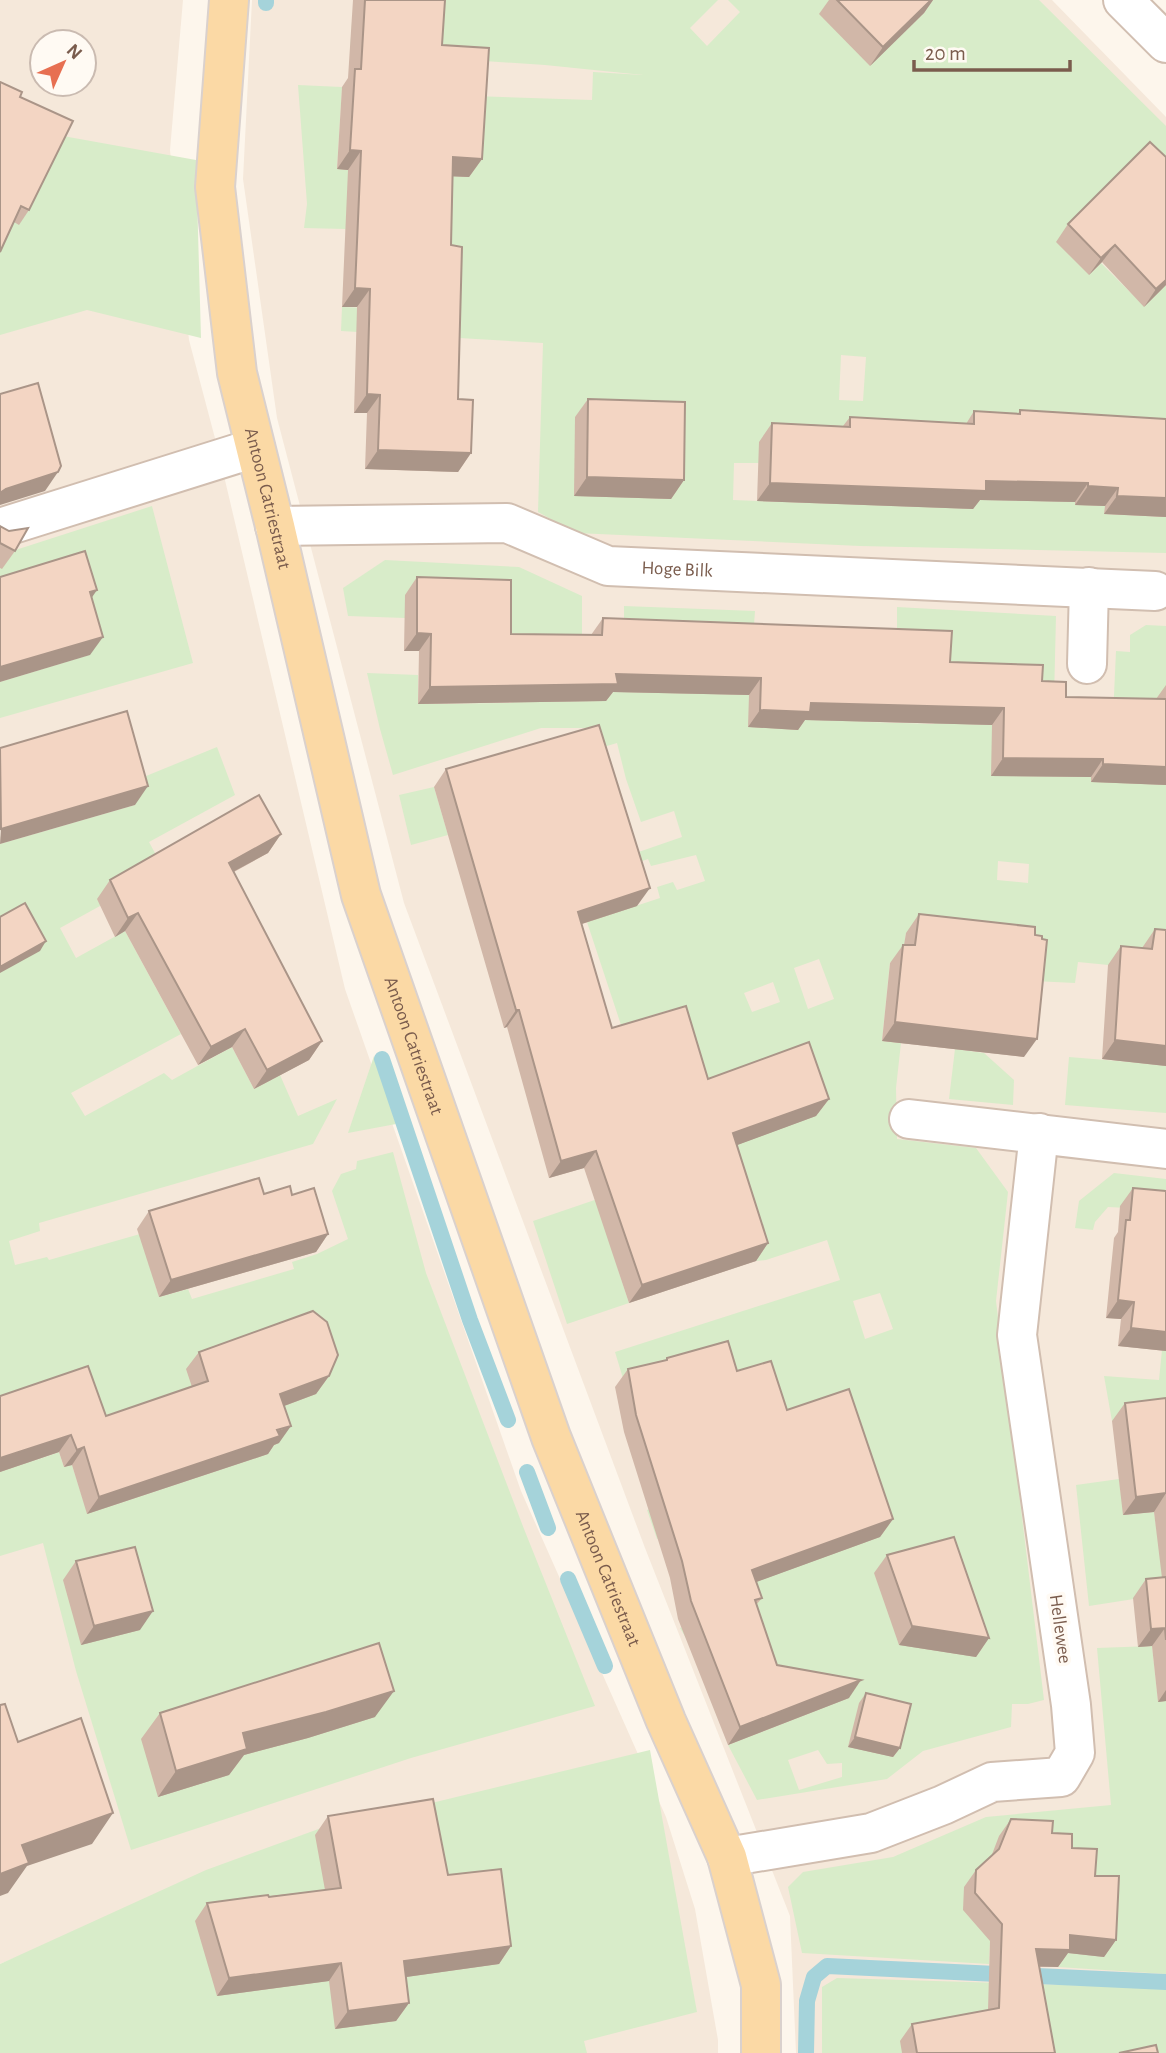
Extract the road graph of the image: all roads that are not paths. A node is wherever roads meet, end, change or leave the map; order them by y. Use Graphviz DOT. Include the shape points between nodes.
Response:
graph roads {
  1 [pos="229,0"];
  2 [pos="1123,0"];
  3 [pos="1166,43"];
  4 [pos="256,448"];
  5 [pos="275,527"];
  6 [pos="0,528"];
  7 [pos="1089,587"];
  8 [pos="1155,591"];
  9 [pos="1087,664"];
  10 [pos="909,1119"];
  11 [pos="1039,1133"];
  12 [pos="1166,1149"];
  13 [pos="727,1857"];
  14 [pos="761,2053"];
  1 -- 4 [label="main road, Antoon Catriestraat" via="215,187 237,373"];
  2 -- 3 [label="street"];
  4 -- 5 [label="main road, Antoon Catriestraat"];
  4 -- 6 [label="street"];
  5 -- 7 [label="street, Hoge Bilk" via="507,523 608,566"];
  5 -- 13 [label="main road, Antoon Catriestraat" via="361,895 551,1437 666,1721"];
  7 -- 8 [label="street, Hoge Bilk"];
  7 -- 9 [label="street"];
  10 -- 11 [label="street"];
  11 -- 12 [label="street"];
  11 -- 13 [label="street, Hellewee" via="1017,1335 1075,1754 1061,1777 992,1782 871,1833"];
  13 -- 14 [label="main road, Antoon Catriestraat" via="761,1984"];
}
